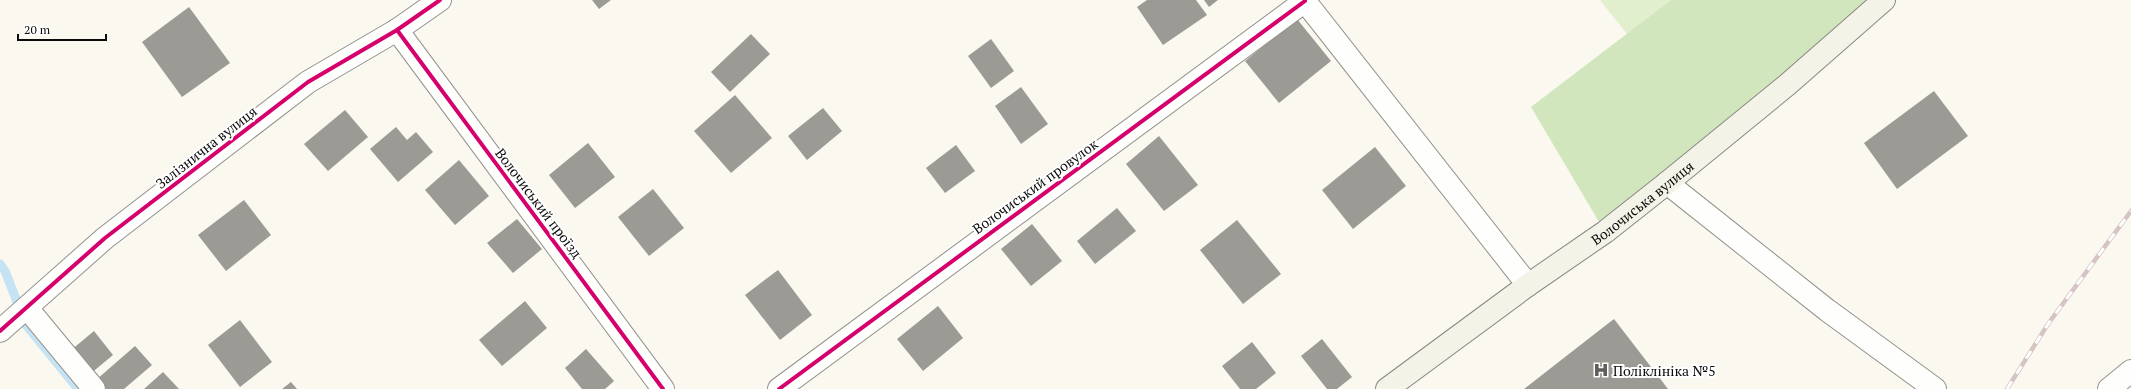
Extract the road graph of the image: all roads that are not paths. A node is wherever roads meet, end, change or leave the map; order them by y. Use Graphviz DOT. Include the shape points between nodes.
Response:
graph roads {
  1 [pos="440,0"];
  2 [pos="1305,0"];
  3 [pos="1884,0"];
  4 [pos="397,30"];
  5 [pos="1666,183"];
  6 [pos="1528,285"];
  7 [pos="27,308"];
  8 [pos="0,331"];
  9 [pos="2131,371"];
  10 [pos="94,389"];
  11 [pos="663,389"];
  12 [pos="779,389"];
  13 [pos="1387,389"];
  14 [pos="1935,389"];
  15 [pos="2110,389"];
  1 -- 4 [label="street, Залізнична вулиця"];
  2 -- 6 [label="street"];
  2 -- 12 [label="street, Волочиський провулок"];
  3 -- 5 [label="main road, Волочиська вулиця" via="1787,85"];
  4 -- 7 [label="street, Залізнична вулиця" via="308,82 105,238"];
  4 -- 11 [label="street, Волочиський проїзд"];
  5 -- 6 [label="main road, Волочиська вулиця" via="1605,232"];
  5 -- 14 [label="street" via="1827,310"];
  6 -- 13 [label="main road, Волочиська вулиця"];
  7 -- 8 [label="street, Залізнична вулиця"];
  7 -- 10 [label="street"];
  9 -- 15 [label="street"];
}
